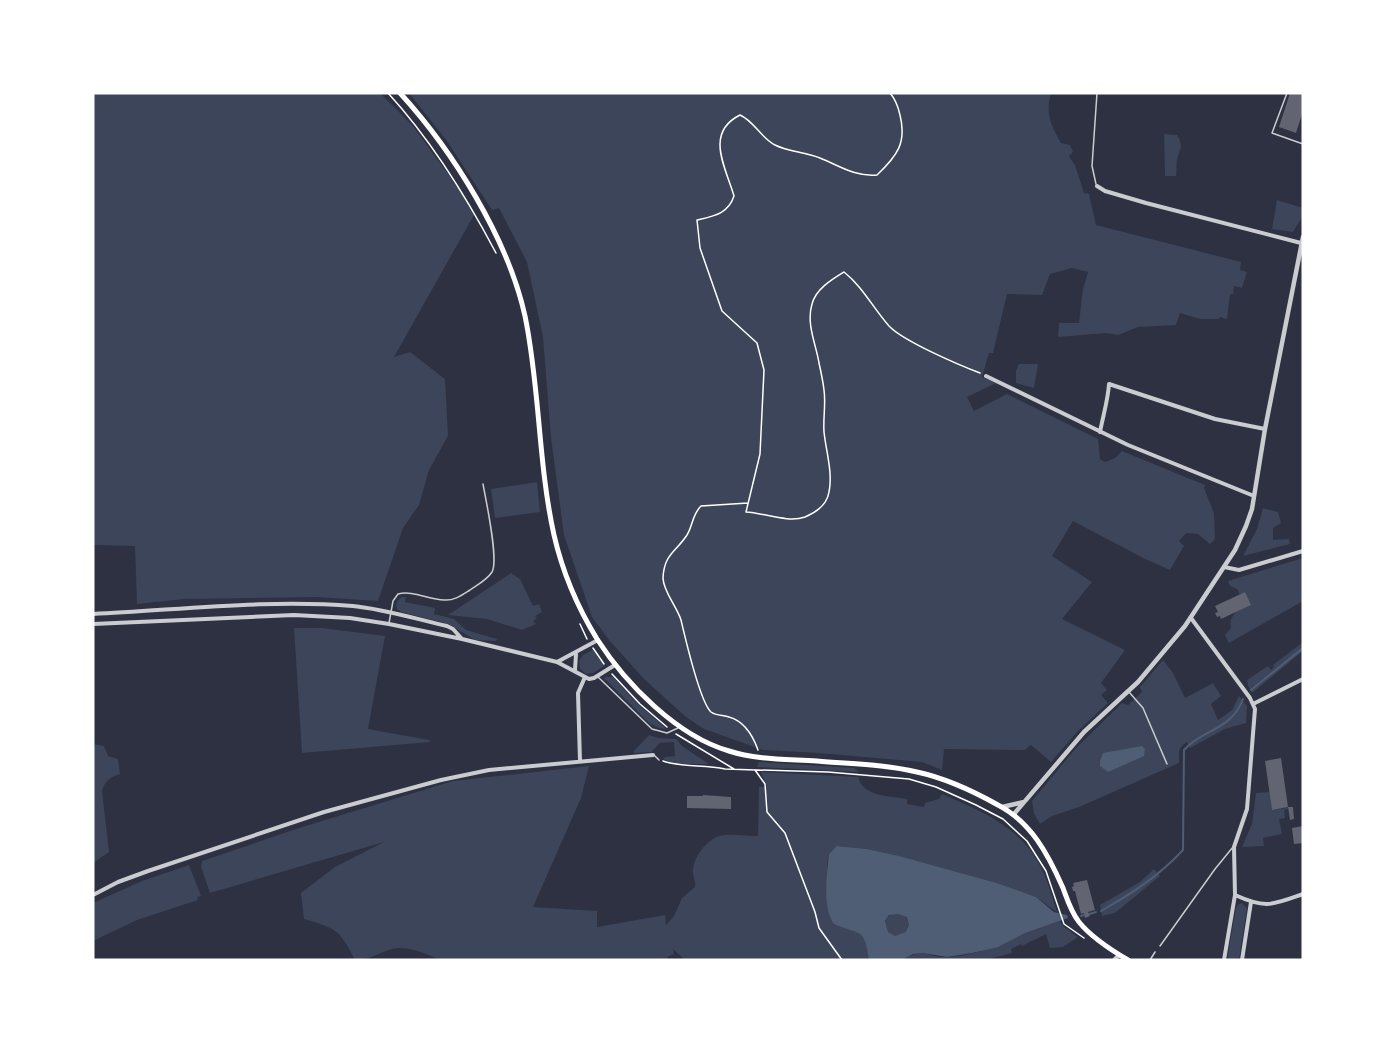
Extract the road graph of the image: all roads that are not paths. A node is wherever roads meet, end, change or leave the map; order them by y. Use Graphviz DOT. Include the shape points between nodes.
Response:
graph roads {
  1 [pos="400,93"];
  2 [pos="1097,93"];
  3 [pos="1287,93"];
  4 [pos="1303,144"];
  5 [pos="1097,186"];
  6 [pos="1302,240"];
  7 [pos="986,376"];
  8 [pos="1265,429"];
  9 [pos="1100,432"];
  10 [pos="483,484"];
  11 [pos="1254,496"];
  12 [pos="1303,551"];
  13 [pos="1224,567"];
  14 [pos="390,612"];
  15 [pos="93,614"];
  16 [pos="1191,618"];
  17 [pos="93,624"];
  18 [pos="389,624"];
  19 [pos="462,639"];
  20 [pos="598,639"];
  21 [pos="577,653"];
  22 [pos="556,662"];
  23 [pos="615,665"];
  24 [pos="574,670"];
  25 [pos="597,676"];
  26 [pos="585,677"];
  27 [pos="1303,679"];
  28 [pos="1128,692"];
  29 [pos="1253,704"];
  30 [pos="680,727"];
  31 [pos="653,755"];
  32 [pos="659,760"];
  33 [pos="580,761"];
  34 [pos="1167,764"];
  35 [pos="1024,802"];
  36 [pos="1002,807"];
  37 [pos="1014,814"];
  38 [pos="1234,847"];
  39 [pos="1303,894"];
  40 [pos="93,895"];
  41 [pos="1234,895"];
  42 [pos="1251,902"];
  43 [pos="1160,946"];
  44 [pos="1155,952"];
  45 [pos="1119,955"];
  46 [pos="1114,960"];
  47 [pos="1128,960"];
  48 [pos="1149,960"];
  49 [pos="1224,960"];
  50 [pos="1242,960"];
  1 -- 20 [label="main road" via="451,157 510,264 529,340 554,536 568,579"];
  2 -- 5 [label="lane" via="1092,166"];
  3 -- 4 [label="lane" via="1272,134"];
  5 -- 6 [label="street" via="1146,203"];
  6 -- 8 [label="street"];
  7 -- 9 [label="street"];
  8 -- 9 [label="street" via="1215,419 1109,384"];
  8 -- 11 [label="street"];
  9 -- 11 [label="street"];
  10 -- 14 [label="lane" via="495,559 492,572 450,600 398,594"];
  11 -- 13 [label="street" via="1246,526"];
  12 -- 13 [label="street" via="1239,570"];
  13 -- 16 [label="street"];
  14 -- 15 [label="street" via="354,606 258,605"];
  14 -- 18 [label="lane"];
  14 -- 19 [label="street" via="447,626"];
  16 -- 28 [label="street"];
  16 -- 29 [label="street"];
  17 -- 18 [label="street" via="294,615"];
  18 -- 19 [label="street"];
  19 -- 22 [label="street"];
  20 -- 21 [label="street"];
  20 -- 23 [label="main road"];
  21 -- 22 [label="street"];
  21 -- 24 [label="street"];
  22 -- 24 [label="street"];
  23 -- 25 [label="street"];
  23 -- 30 [label="main road"];
  24 -- 26 [label="street"];
  25 -- 26 [label="street"];
  25 -- 30 [label="lane" via="652,729 666,733"];
  26 -- 33 [label="street" via="578,693"];
  27 -- 29 [label="street"];
  28 -- 34 [label="lane" via="1143,708"];
  28 -- 35 [label="street" via="1084,732"];
  29 -- 38 [label="street" via="1247,810"];
  30 -- 36 [label="main road" via="721,749 755,757 917,772 972,791"];
  31 -- 32 [label="lane"];
  31 -- 33 [label="street"];
  33 -- 40 [label="street" via="477,772 421,785 313,815 139,874"];
  35 -- 36 [label="street"];
  35 -- 37 [label="street"];
  36 -- 37 [label="main road"];
  37 -- 45 [label="main road" via="1040,843 1085,929"];
  38 -- 41 [label="street"];
  38 -- 43 [label="lane"];
  39 -- 42 [label="street" via="1266,905"];
  41 -- 42 [label="street"];
  41 -- 49 [label="street"];
  42 -- 50 [label="street"];
  44 -- 48 [label="lane"];
  45 -- 46 [label="street"];
  45 -- 47 [label="main road"];
}
